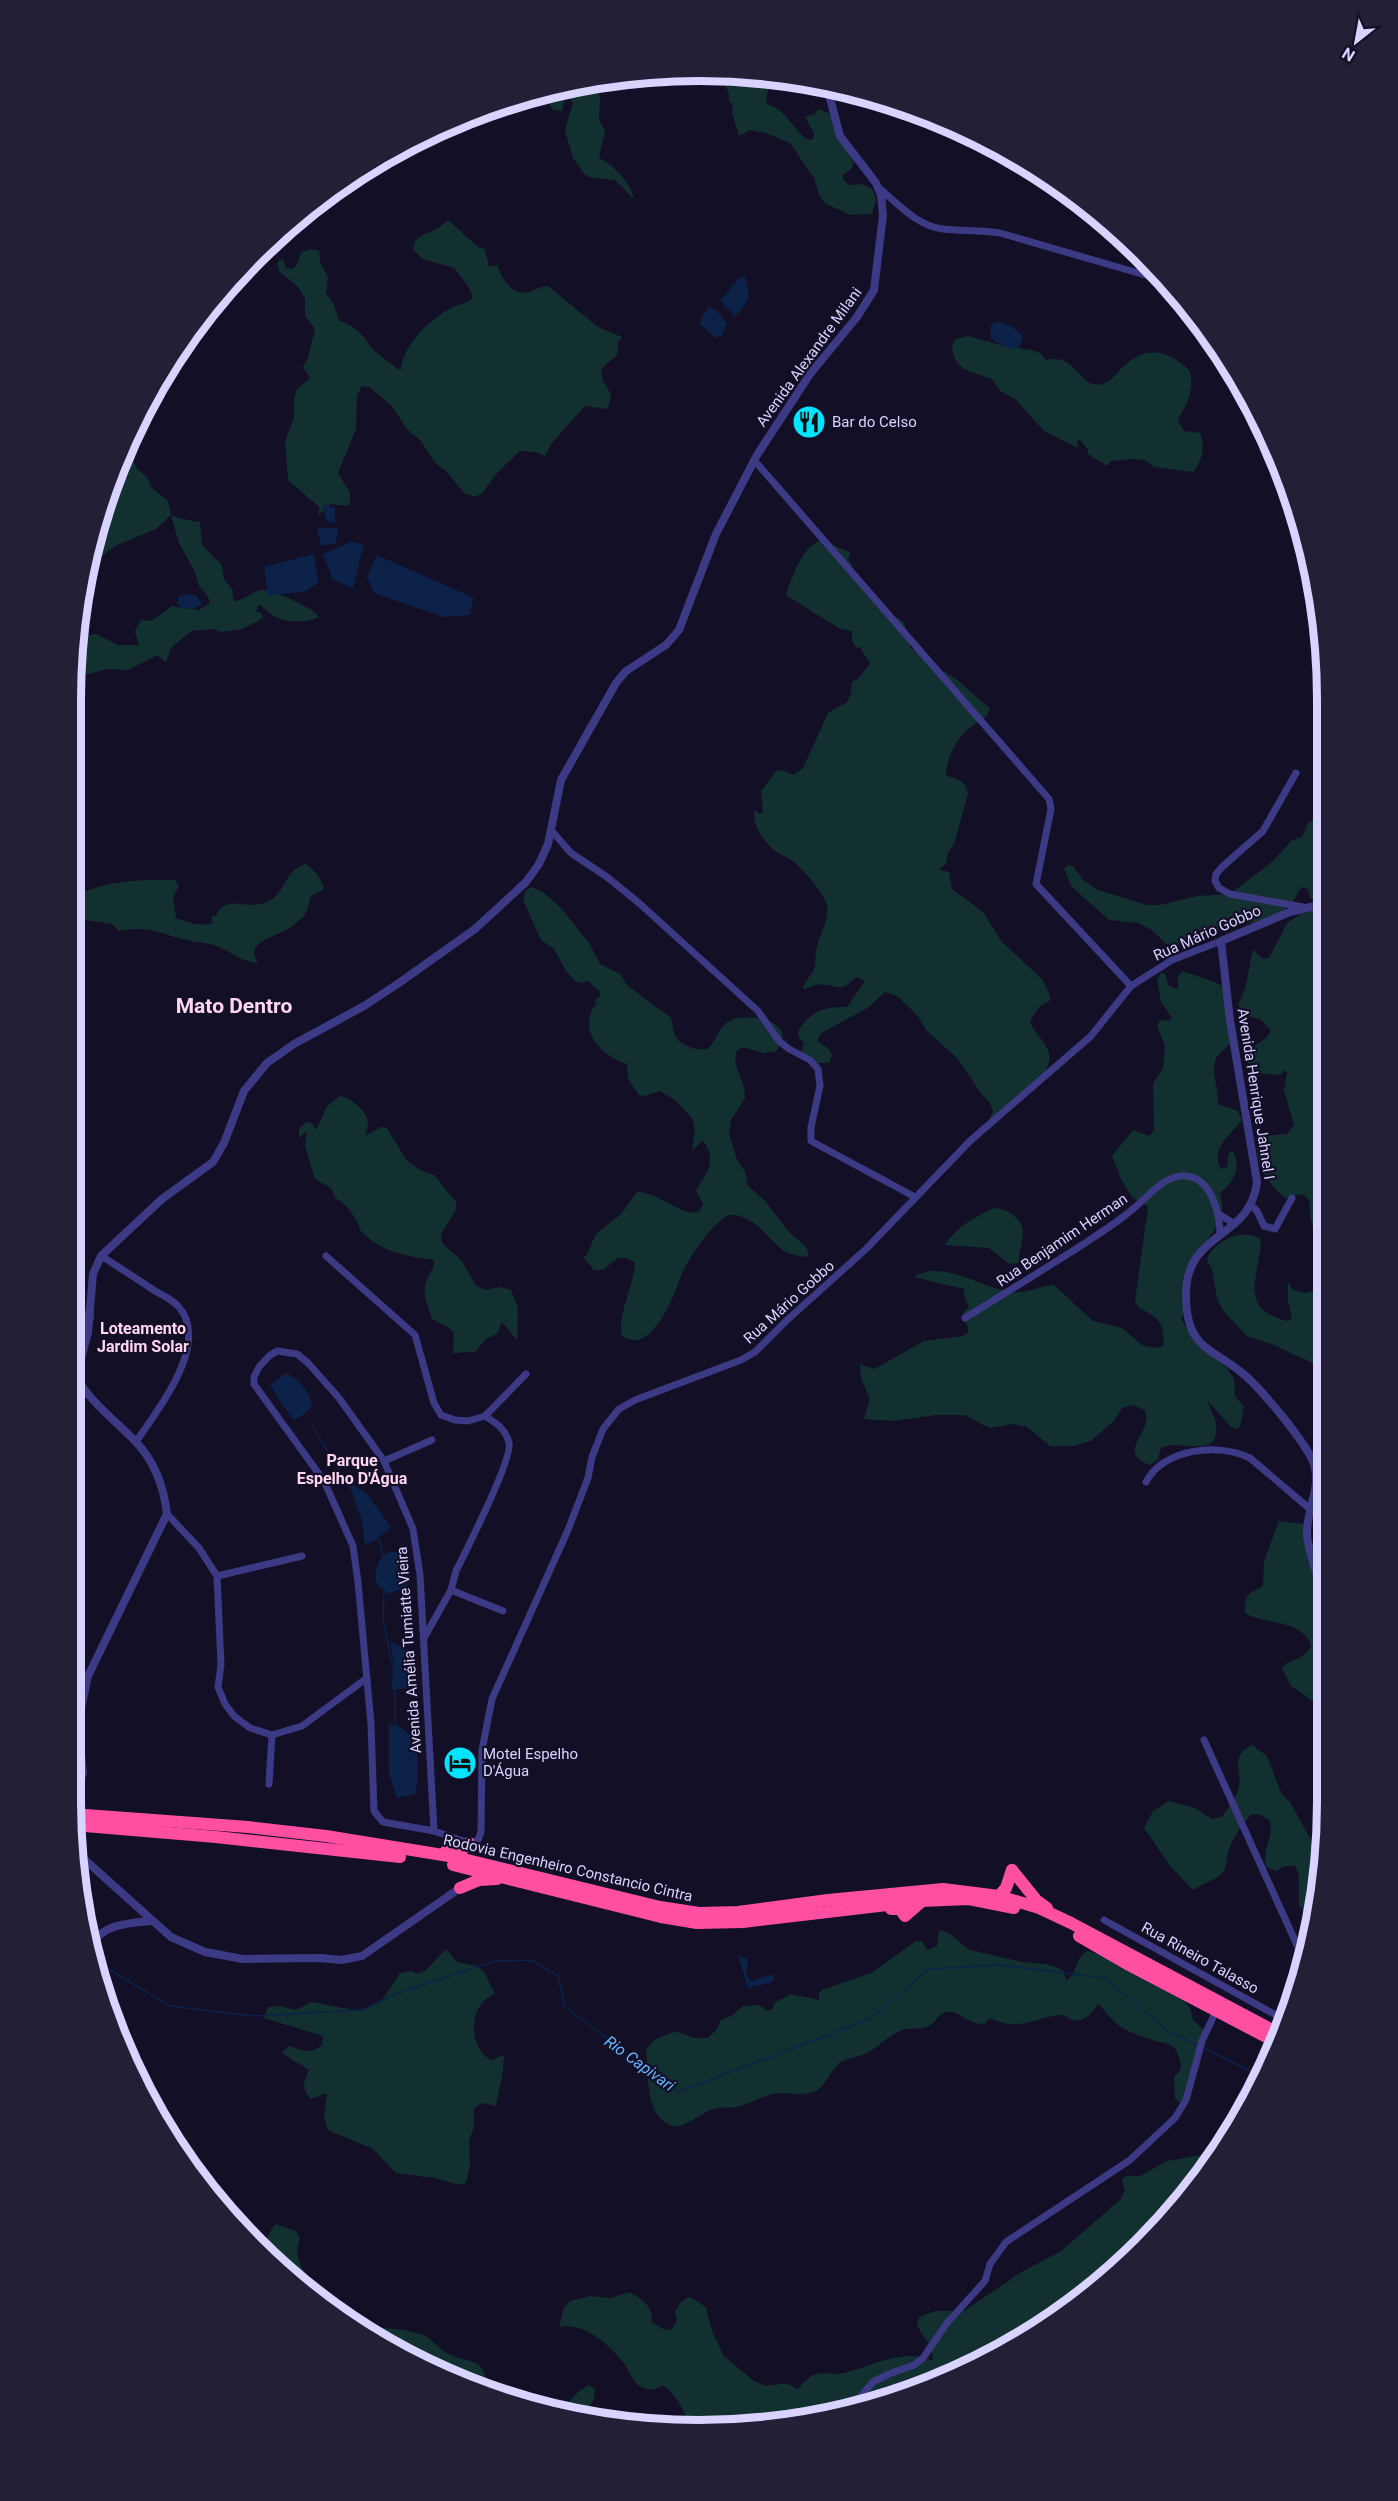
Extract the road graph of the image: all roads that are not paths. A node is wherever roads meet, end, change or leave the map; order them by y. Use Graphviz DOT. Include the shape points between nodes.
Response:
graph roads {
  1 [pos="829,95"];
  2 [pos="879,188"];
  3 [pos="1149,276"];
  4 [pos="754,460"];
  5 [pos="1296,773"];
  6 [pos="551,830"];
  7 [pos="1317,905"];
  8 [pos="1306,908"];
  9 [pos="1221,940"];
  10 [pos="1131,986"];
  11 [pos="915,1197"];
  12 [pos="1292,1198"];
  13 [pos="1251,1204"];
  14 [pos="1220,1215"];
  15 [pos="1235,1224"];
  16 [pos="1221,1235"];
  17 [pos="101,1256"];
  18 [pos="326,1256"];
  19 [pos="81,1313"];
  20 [pos="90,1318"];
  21 [pos="965,1318"];
  22 [pos="81,1355"];
  23 [pos="526,1374"];
  24 [pos="81,1387"];
  25 [pos="485,1416"];
  26 [pos="432,1440"];
  27 [pos="136,1442"];
  28 [pos="384,1461"];
  29 [pos="1146,1482"];
  30 [pos="1310,1509"];
  31 [pos="167,1514"];
  32 [pos="302,1556"];
  33 [pos="1317,1573"];
  34 [pos="217,1576"];
  35 [pos="451,1590"];
  36 [pos="503,1611"];
  37 [pos="424,1638"];
  38 [pos="367,1678"];
  39 [pos="81,1709"];
  40 [pos="272,1735"];
  41 [pos="1204,1740"];
  42 [pos="81,1753"];
  43 [pos="81,1778"];
  44 [pos="269,1784"];
  45 [pos="81,1817"];
  46 [pos="95,1822"];
  47 [pos="82,1824"];
  48 [pos="434,1831"];
  49 [pos="368,1843"];
  50 [pos="469,1844"];
  51 [pos="84,1859"];
  52 [pos="451,1864"];
  53 [pos="502,1867"];
  54 [pos="510,1878"];
  55 [pos="460,1888"];
  56 [pos="999,1896"];
  57 [pos="1104,1920"];
  58 [pos="152,1921"];
  59 [pos="1071,1923"];
  60 [pos="97,1939"];
  61 [pos="1299,1949"];
  62 [pos="1216,2011"];
  63 [pos="1278,2016"];
  64 [pos="1270,2037"];
  65 [pos="1270,2038"];
  66 [pos="858,2399"];
  1 -- 2 [label="street, Avenida Alexandre Milani" via="840,136"];
  2 -- 3 [label="street" via="918,220 941,229 1000,233"];
  2 -- 4 [label="street, Avenida Alexandre Milani" via="883,215 874,290 791,401"];
  4 -- 6 [label="street, Avenida Alexandre Milani" via="716,534 679,630 666,645 620,678 565,771"];
  4 -- 10 [label="street" via="1049,799 1051,809 1035,885"];
  5 -- 8 [label="street" via="1263,831 1221,867 1215,881 1230,894"];
  6 -- 11 [label="street" via="571,853 639,903 758,1011 779,1041 818,1069 820,1086 811,1141"];
  6 -- 17 [label="street, Avenida Alexandre Milani" via="539,864 526,882 475,929 364,1006 294,1044 259,1071 244,1091 213,1162 162,1199"];
  7 -- 8 [label="street, Rua Mário Gobbo"];
  8 -- 9 [label="street, Rua Mário Gobbo"];
  9 -- 10 [label="street, Rua Mário Gobbo" via="1173,960"];
  9 -- 13 [label="street, Avenida Henrique Jahnel I" via="1257,1182"];
  10 -- 11 [label="street, Rua Mário Gobbo" via="1091,1036 970,1141"];
  11 -- 50 [label="street, Rua Mário Gobbo" via="866,1250 755,1352 635,1400 620,1409 603,1429 568,1530 492,1699 482,1750 481,1832 478,1840"];
  12 -- 13 [label="street" via="1275,1229 1264,1226"];
  13 -- 15 [label="street, Avenida Henrique Jahnel I"];
  14 -- 15 [label="street"];
  14 -- 16 [label="street"];
  14 -- 21 [label="street, Rua Benjamim Herman" via="1196,1178 1174,1177 1123,1218"];
  15 -- 16 [label="street, Avenida Henrique Jahnel I"];
  16 -- 30 [label="street, Avenida Henrique Jahnel I" via="1201,1249 1191,1266 1186,1294 1189,1325 1208,1351 1258,1389 1305,1447 1317,1480"];
  17 -- 20 [label="street, Avenida Alexandre Milani" via="93,1274"];
  17 -- 27 [label="street" via="177,1304 186,1317 186,1358"];
  18 -- 25 [label="street" via="415,1335 441,1415 468,1421"];
  19 -- 20 [label="street"];
  20 -- 22 [label="street, Avenida Alexandre Milani"];
  23 -- 25 [label="street"];
  24 -- 27 [label="street"];
  25 -- 35 [label="street" via="504,1431 510,1445"];
  26 -- 28 [label="street"];
  27 -- 31 [label="street" via="164,1488"];
  28 -- 37 [label="street, Avenida Amélia Tumiatte Vieira" via="413,1529"];
  28 -- 38 [label="street, Avenida Amélia Tumiatte Vieira" via="339,1398 297,1354 277,1351 259,1367 255,1384 324,1481 353,1546"];
  29 -- 30 [label="street" via="1158,1464 1188,1452 1223,1449 1250,1458"];
  30 -- 33 [label="street, Avenida Henrique Jahnel I" via="1307,1537"];
  31 -- 34 [label="street" via="199,1548"];
  31 -- 39 [label="street" via="88,1676"];
  32 -- 34 [label="street"];
  34 -- 40 [label="street" via="218,1687 234,1716 250,1728"];
  35 -- 36 [label="street"];
  35 -- 37 [label="street"];
  37 -- 48 [label="street, Avenida Amélia Tumiatte Vieira"];
  38 -- 40 [label="street" via="302,1726"];
  38 -- 48 [label="street, Avenida Amélia Tumiatte Vieira" via="374,1811 383,1822"];
  40 -- 44 [label="street"];
  41 -- 61 [label="street"];
  42 -- 43 [label="street"];
  45 -- 46 [label="highway"];
  46 -- 47 [label="highway"];
  46 -- 49 [label="highway, Rodovia Engenheiro Constancio Cintra" via="248,1827"];
  46 -- 52 [label="highway, Rodovia Engenheiro Constancio Cintra"];
  48 -- 50 [label="street"];
  49 -- 50 [label="highway" via="452,1852"];
  49 -- 53 [label="highway, Rodovia Engenheiro Constancio Cintra"];
  50 -- 53 [label="highway" via="474,1857"];
  51 -- 58 [label="street"];
  52 -- 54 [label="highway, Rodovia Engenheiro Constancio Cintra"];
  52 -- 55 [label="highway" via="465,1873"];
  53 -- 56 [label="highway, Rodovia Engenheiro Constancio Cintra" via="660,1907 699,1913 943,1889"];
  54 -- 55 [label="highway" via="479,1880"];
  54 -- 62 [label="highway, Rodovia Engenheiro Constancio Cintra" via="697,1923 896,1908 905,1916 921,1901 969,1899 1032,1913"];
  55 -- 58 [label="street" via="362,1956 341,1960 243,1959 205,1952 171,1937"];
  56 -- 59 [label="highway, Rodovia Engenheiro Constancio Cintra"];
  56 -- 59 [label="highway" via="1012,1870 1037,1901"];
  57 -- 63 [label="street, Rua Rineiro Talasso"];
  58 -- 60 [label="street" via="104,1930"];
  59 -- 64 [label="highway, Rodovia Engenheiro Constancio Cintra"];
  62 -- 65 [label="highway, Rodovia Engenheiro Constancio Cintra"];
  62 -- 66 [label="street" via="1202,2041 1186,2100 1175,2118 1122,2166 1006,2242 990,2264 985,2281 947,2323 923,2358 873,2382"];
}
